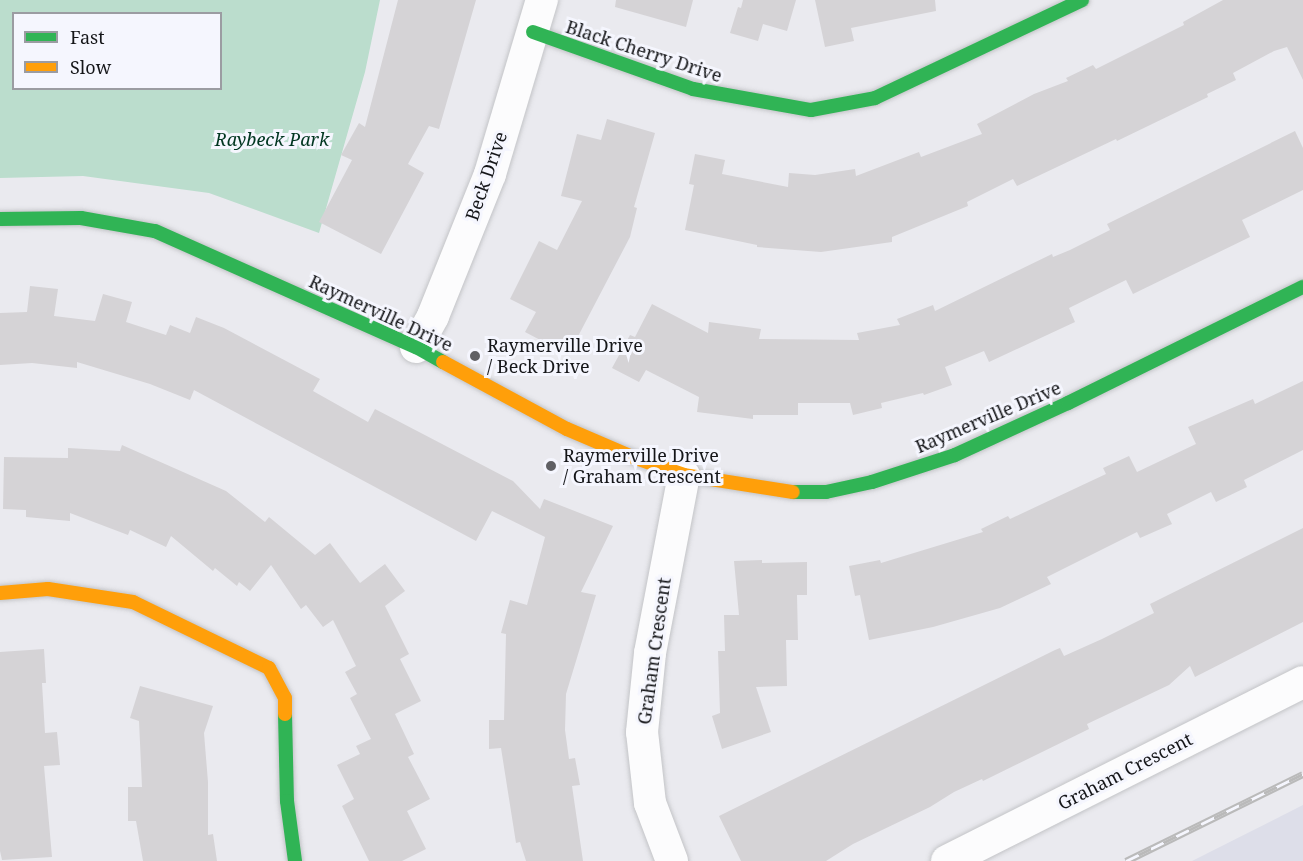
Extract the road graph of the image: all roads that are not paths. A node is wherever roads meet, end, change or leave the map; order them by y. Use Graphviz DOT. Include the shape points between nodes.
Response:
graph roads {
  1 [pos="542,0"];
  2 [pos="1082,0"];
  3 [pos="533,32"];
  4 [pos="0,219"];
  5 [pos="1303,287"];
  6 [pos="416,347"];
  7 [pos="684,475"];
  8 [pos="0,593"];
  9 [pos="1303,682"];
  10 [pos="295,861"];
  11 [pos="672,861"];
  12 [pos="947,861"];
  1 -- 3 [label="street, Beck Drive"];
  2 -- 3 [label="street, Black Cherry Drive" via="875,98 811,110 693,89"];
  3 -- 6 [label="street, Beck Drive" via="490,174 433,316"];
  4 -- 6 [label="street, Raymerville Drive" via="81,218 155,231"];
  5 -- 7 [label="street, Raymerville Drive" via="955,455 872,482 826,492 788,492"];
  6 -- 7 [label="street, Raymerville Drive" via="567,429"];
  7 -- 11 [label="street, Graham Crescent" via="650,653 642,732 650,803"];
  8 -- 10 [label="street" via="48,589 133,602 269,668 285,698 287,801"];
  9 -- 12 [label="street, Graham Crescent"];
}
